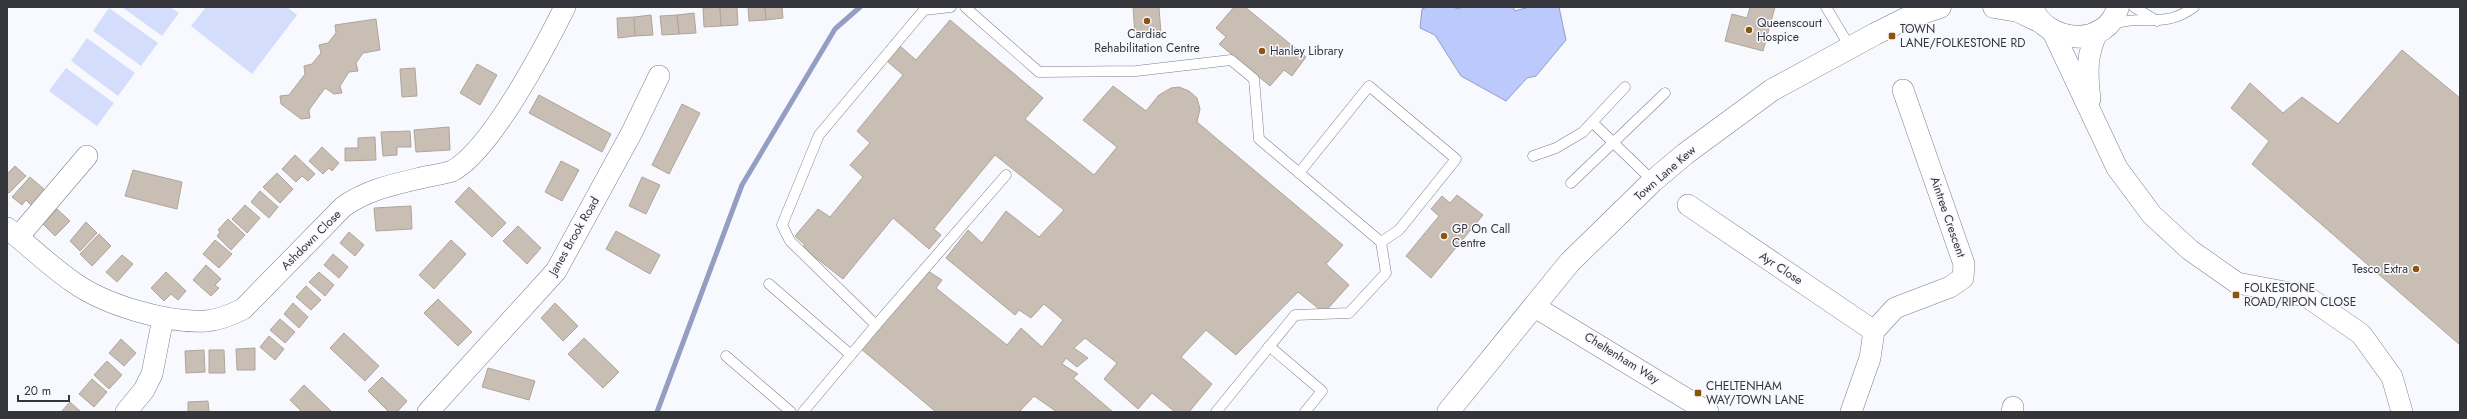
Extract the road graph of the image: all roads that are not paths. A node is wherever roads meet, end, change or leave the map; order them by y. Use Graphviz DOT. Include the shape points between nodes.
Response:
graph roads {
  1 [pos="565,7"];
  2 [pos="951,7"];
  3 [pos="965,7"];
  4 [pos="1826,7"];
  5 [pos="1940,7"];
  6 [pos="1994,7"];
  7 [pos="2118,7"];
  8 [pos="2134,7"];
  9 [pos="2194,7"];
  10 [pos="2042,20"];
  11 [pos="2157,21"];
  12 [pos="2100,29"];
  13 [pos="1850,47"];
  14 [pos="659,76"];
  15 [pos="1625,87"];
  16 [pos="1904,90"];
  17 [pos="1665,92"];
  18 [pos="2093,115"];
  19 [pos="1592,122"];
  20 [pos="1613,143"];
  21 [pos="87,156"];
  22 [pos="1533,156"];
  23 [pos="1298,173"];
  24 [pos="1006,175"];
  25 [pos="1653,181"];
  26 [pos="1571,183"];
  27 [pos="1688,206"];
  28 [pos="12,232"];
  29 [pos="1381,242"];
  30 [pos="769,284"];
  31 [pos="1535,307"];
  32 [pos="163,318"];
  33 [pos="876,325"];
  34 [pos="1874,332"];
  35 [pos="1269,346"];
  36 [pos="851,355"];
  37 [pos="726,356"];
  38 [pos="126,412"];
  39 [pos="428,412"];
  40 [pos="791,412"];
  41 [pos="803,412"];
  42 [pos="1216,412"];
  43 [pos="1305,412"];
  44 [pos="1448,412"];
  45 [pos="1708,412"];
  46 [pos="1851,412"];
  47 [pos="2402,412"];
  1 -- 32 [label="street, Ashdown Close" via="525,81 470,159 451,171 358,196 343,207 243,309 228,317 206,321"];
  2 -- 33 [label="lane" via="924,10 819,135 782,225 790,241"];
  3 -- 23 [label="lane" via="1039,72 1136,71 1232,60 1254,79 1259,139"];
  4 -- 13 [label="lane"];
  5 -- 13 [label="street, Town Lane Kew" via="1909,17"];
  6 -- 10 [label="street" via="2018,11"];
  7 -- 12 [label="street" via="2110,21"];
  8 -- 11 [label="lane"];
  9 -- 11 [label="lane" via="2181,17"];
  10 -- 12 [label="street" via="2071,37 2083,37"];
  10 -- 18 [label="street"];
  11 -- 12 [label="lane" via="2126,21"];
  12 -- 18 [label="street" via="2089,53 2087,74"];
  13 -- 25 [label="street, Town Lane Kew" via="1772,90 1685,154"];
  14 -- 39 [label="street, Janes Brook Road" via="631,134 556,271"];
  15 -- 19 [label="lane"];
  16 -- 34 [label="street, Aintree Crescent" via="1964,264 1963,278 1950,288 1895,308"];
  17 -- 20 [label="lane"];
  18 -- 47 [label="street" via="2117,168 2152,215 2190,250 2237,283 2306,296 2361,334 2392,377"];
  19 -- 20 [label="lane"];
  19 -- 22 [label="lane" via="1583,132 1556,148"];
  20 -- 25 [label="lane"];
  20 -- 26 [label="lane"];
  21 -- 28 [label="street"];
  23 -- 29 [label="lane"];
  23 -- 29 [label="lane" via="1369,86 1456,159 1399,230"];
  24 -- 33 [label="lane"];
  25 -- 31 [label="street, Town Lane Kew" via="1570,262"];
  27 -- 34 [label="street, Ayr Close"];
  28 -- 32 [label="street, Ashdown Close" via="73,282 96,296"];
  29 -- 35 [label="lane" via="1386,273 1349,313 1295,315"];
  30 -- 36 [label="lane"];
  31 -- 44 [label="street, Town Lane Kew"];
  31 -- 45 [label="street, Cheltenham Way"];
  32 -- 38 [label="street" via="152,374 144,390"];
  33 -- 36 [label="lane"];
  34 -- 46 [label="street" via="1870,358"];
  35 -- 42 [label="lane"];
  35 -- 43 [label="lane" via="1322,391"];
  36 -- 41 [label="lane"];
  37 -- 40 [label="lane"];
}
